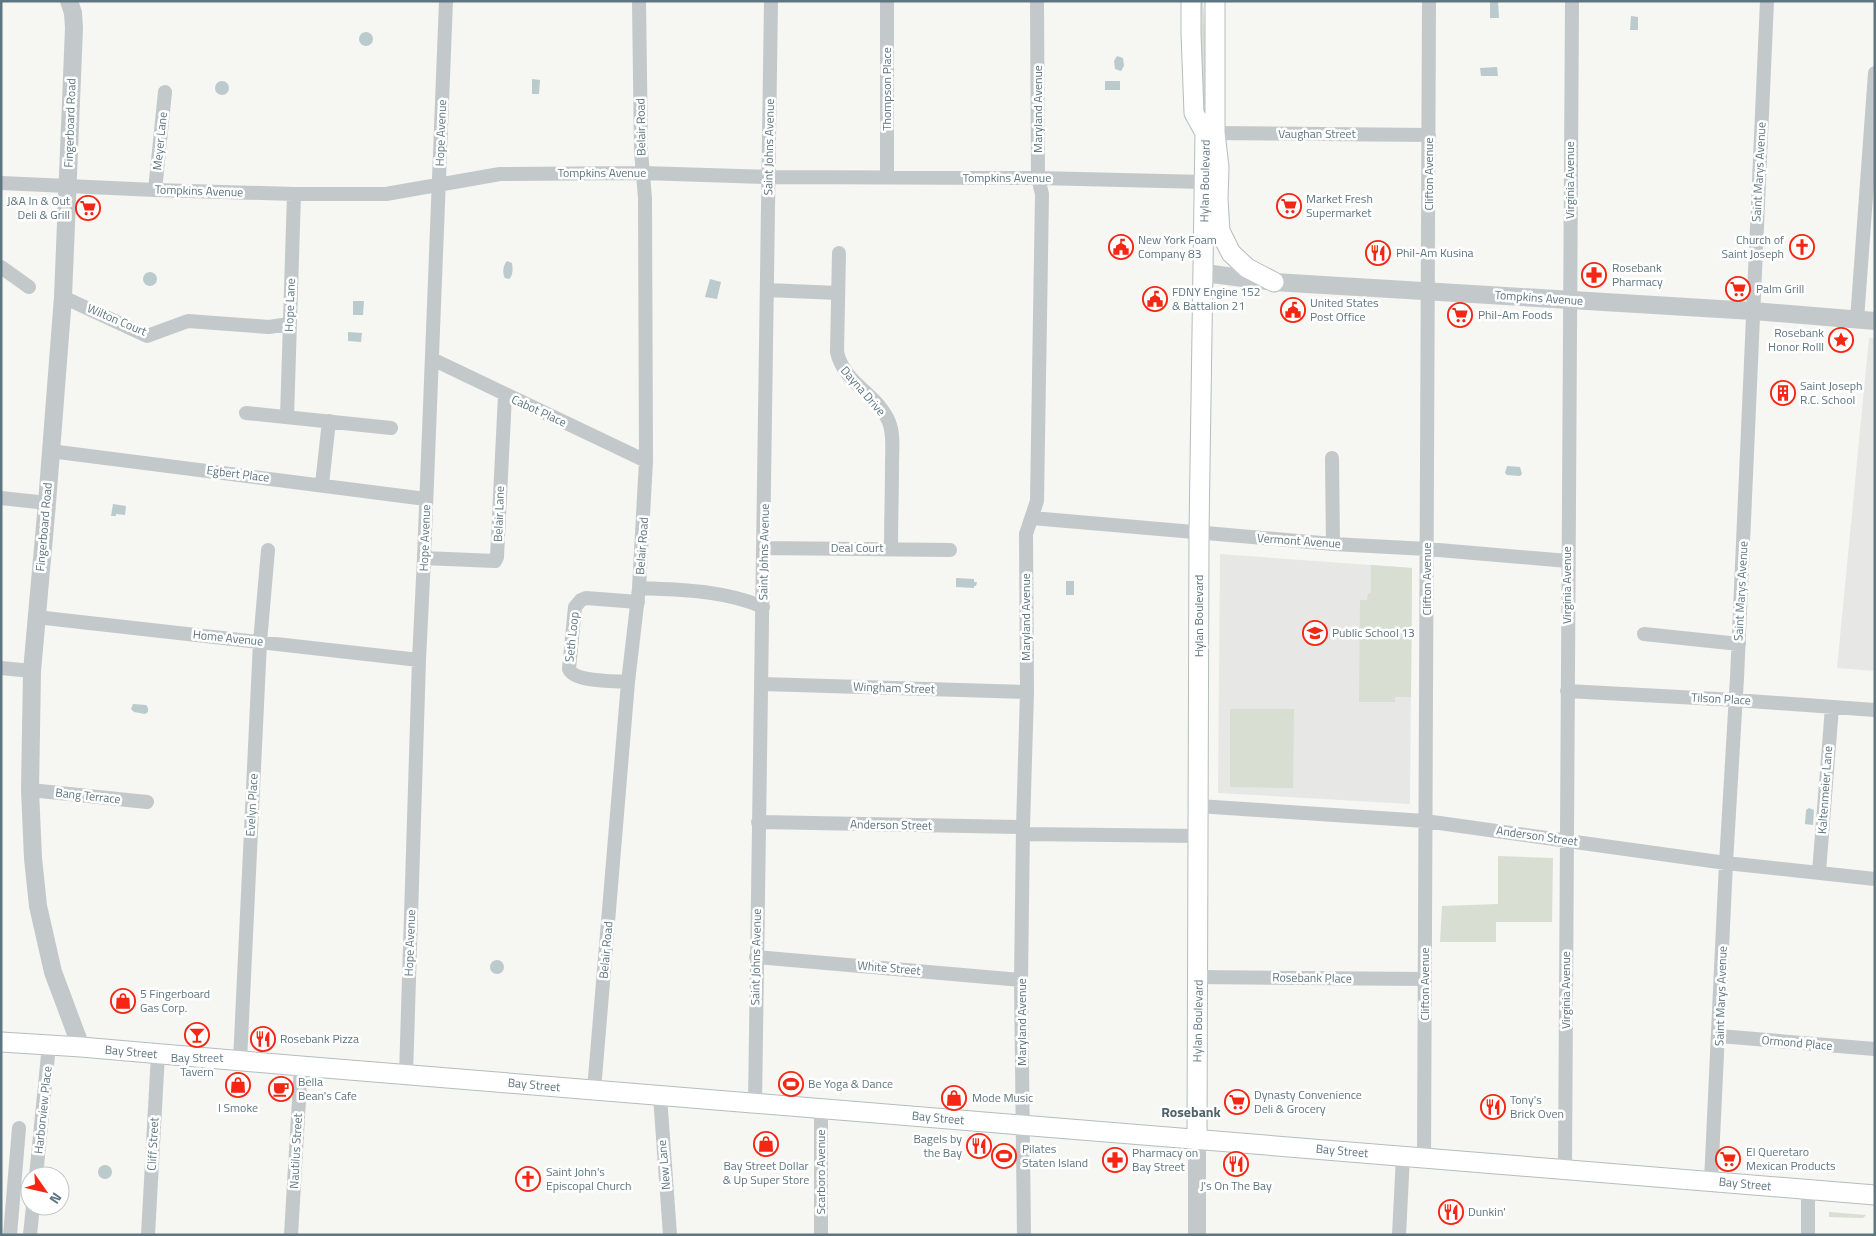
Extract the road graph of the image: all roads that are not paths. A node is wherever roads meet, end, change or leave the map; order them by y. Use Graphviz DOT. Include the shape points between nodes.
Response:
graph roads {
  1 [pos="70,1"];
  2 [pos="446,1"];
  3 [pos="639,1"];
  4 [pos="771,1"];
  5 [pos="887,1"];
  6 [pos="1038,1"];
  7 [pos="1191,1"];
  8 [pos="1215,1"];
  9 [pos="1429,1"];
  10 [pos="1572,1"];
  11 [pos="1767,1"];
  12 [pos="1875,73"];
  13 [pos="165,92"];
  14 [pos="1210,133"];
  15 [pos="1429,135"];
  16 [pos="643,173"];
  17 [pos="768,177"];
  18 [pos="887,177"];
  19 [pos="1038,178"];
  20 [pos="4,181"];
  21 [pos="1204,182"];
  22 [pos="438,184"];
  23 [pos="67,187"];
  24 [pos="155,190"];
  25 [pos="294,194"];
  26 [pos="838,253"];
  27 [pos="1,267"];
  28 [pos="1204,272"];
  29 [pos="1274,282"];
  30 [pos="29,288"];
  31 [pos="767,290"];
  32 [pos="1428,291"];
  33 [pos="838,293"];
  34 [pos="63,297"];
  35 [pos="1570,300"];
  36 [pos="1753,311"];
  37 [pos="1857,320"];
  38 [pos="1875,321"];
  39 [pos="289,324"];
  40 [pos="432,360"];
  41 [pos="505,395"];
  42 [pos="246,413"];
  43 [pos="286,417"];
  44 [pos="329,421"];
  45 [pos="391,428"];
  46 [pos="50,451"];
  47 [pos="1332,458"];
  48 [pos="646,461"];
  49 [pos="322,484"];
  50 [pos="1,498"];
  51 [pos="426,499"];
  52 [pos="47,503"];
  53 [pos="1032,518"];
  54 [pos="1199,533"];
  55 [pos="1333,544"];
  56 [pos="764,548"];
  57 [pos="891,548"];
  58 [pos="1427,549"];
  59 [pos="268,550"];
  60 [pos="950,550"];
  61 [pos="424,558"];
  62 [pos="1568,561"];
  63 [pos="638,595"];
  64 [pos="763,606"];
  65 [pos="36,617"];
  66 [pos="1644,634"];
  67 [pos="260,642"];
  68 [pos="1739,644"];
  69 [pos="419,660"];
  70 [pos="1,668"];
  71 [pos="32,671"];
  72 [pos="628,682"];
  73 [pos="761,684"];
  74 [pos="1567,691"];
  75 [pos="1027,692"];
  76 [pos="1736,700"];
  77 [pos="1832,707"];
  78 [pos="1875,710"];
  79 [pos="30,790"];
  80 [pos="146,802"];
  81 [pos="1198,806"];
  82 [pos="1426,821"];
  83 [pos="758,822"];
  84 [pos="1023,831"];
  85 [pos="1198,836"];
  86 [pos="1566,840"];
  87 [pos="1726,863"];
  88 [pos="1819,872"];
  89 [pos="1875,880"];
  90 [pos="756,956"];
  91 [pos="1199,977"];
  92 [pos="1425,979"];
  93 [pos="1022,980"];
  94 [pos="1719,1036"];
  95 [pos="1,1042"];
  96 [pos="49,1045"];
  97 [pos="81,1047"];
  98 [pos="1875,1050"];
  99 [pos="158,1054"];
  100 [pos="240,1061"];
  101 [pos="301,1066"];
  102 [pos="406,1075"];
  103 [pos="594,1090"];
  104 [pos="660,1096"];
  105 [pos="755,1103"];
  106 [pos="821,1109"];
  107 [pos="1022,1125"];
  108 [pos="19,1128"];
  109 [pos="1197,1139"];
  110 [pos="1402,1156"];
  111 [pos="1424,1158"];
  112 [pos="37,1166"];
  113 [pos="1565,1168"];
  114 [pos="1711,1181"];
  115 [pos="1808,1189"];
  116 [pos="1875,1195"];
  117 [pos="32,1216"];
  118 [pos="10,1235"];
  119 [pos="30,1235"];
  120 [pos="148,1235"];
  121 [pos="291,1235"];
  122 [pos="670,1235"];
  123 [pos="821,1235"];
  124 [pos="1024,1235"];
  125 [pos="1197,1235"];
  126 [pos="1399,1235"];
  127 [pos="1808,1235"];
  1 -- 23 [label="street, Fingerboard Road" via="74,28"];
  2 -- 22 [label="street, Hope Avenue"];
  3 -- 16 [label="street, Belair Road"];
  4 -- 17 [label="street, Saint Johns Avenue"];
  5 -- 18 [label="street, Thompson Place"];
  6 -- 19 [label="street, Maryland Avenue"];
  7 -- 14 [label="main road, Hylan Boulevard" via="1194,113"];
  8 -- 14 [label="main road, Hylan Boulevard"];
  9 -- 15 [label="street, Clifton Avenue"];
  10 -- 35 [label="street, Virginia Avenue"];
  11 -- 36 [label="street, Saint Marys Avenue"];
  12 -- 37 [label="street"];
  13 -- 24 [label="street, Meyer Lane"];
  14 -- 15 [label="street, Vaughan Street"];
  14 -- 21 [label="main road, Hylan Boulevard"];
  14 -- 29 [label="main road" via="1219,167 1220,232 1231,254 1247,268"];
  15 -- 32 [label="street, Clifton Avenue"];
  16 -- 17 [label="street, Tompkins Avenue"];
  16 -- 22 [label="street, Tompkins Avenue" via="500,174"];
  16 -- 48 [label="street, Belair Road"];
  17 -- 18 [label="street, Tompkins Avenue"];
  17 -- 31 [label="street, Saint Johns Avenue"];
  18 -- 19 [label="street, Tompkins Avenue"];
  19 -- 21 [label="street, Tompkins Avenue"];
  19 -- 53 [label="street, Maryland Avenue" via="1042,194 1037,501"];
  20 -- 23 [label="street, Tompkins Avenue"];
  21 -- 28 [label="main road, Hylan Boulevard"];
  22 -- 25 [label="street, Tompkins Avenue" via="386,194"];
  22 -- 40 [label="street, Hope Avenue"];
  23 -- 24 [label="street, Tompkins Avenue"];
  23 -- 34 [label="street, Fingerboard Road"];
  24 -- 25 [label="street, Tompkins Avenue"];
  25 -- 39 [label="street, Hope Lane"];
  26 -- 33 [label="street, Dayna Drive"];
  27 -- 30 [label="street"];
  28 -- 29 [label="street, Tompkins Avenue"];
  28 -- 54 [label="main road, Hylan Boulevard"];
  29 -- 32 [label="street, Tompkins Avenue"];
  31 -- 33 [label="street"];
  31 -- 56 [label="street, Saint Johns Avenue"];
  32 -- 35 [label="street, Tompkins Avenue"];
  32 -- 58 [label="street, Clifton Avenue"];
  33 -- 57 [label="street, Dayna Drive" via="839,363 883,410 890,423"];
  34 -- 39 [label="street, Wilton Court" via="147,336 188,321 269,327"];
  34 -- 46 [label="street, Fingerboard Road"];
  35 -- 36 [label="street, Tompkins Avenue"];
  35 -- 62 [label="street, Virginia Avenue"];
  36 -- 37 [label="street, Tompkins Avenue"];
  36 -- 68 [label="street, Saint Marys Avenue"];
  37 -- 38 [label="street, Tompkins Avenue"];
  39 -- 43 [label="street, Hope Lane"];
  40 -- 41 [label="street, Cabot Place"];
  40 -- 51 [label="street, Hope Avenue"];
  41 -- 48 [label="street, Cabot Place"];
  41 -- 61 [label="street, Belair Lane" via="497,557 495,561"];
  42 -- 43 [label="street"];
  43 -- 44 [label="street"];
  44 -- 45 [label="street"];
  44 -- 49 [label="street"];
  46 -- 49 [label="street, Egbert Place"];
  46 -- 52 [label="street, Fingerboard Road"];
  47 -- 55 [label="street"];
  48 -- 63 [label="street, Belair Road"];
  49 -- 51 [label="street, Egbert Place"];
  50 -- 52 [label="street"];
  51 -- 61 [label="street, Hope Avenue"];
  52 -- 65 [label="street, Fingerboard Road"];
  53 -- 54 [label="street, Vermont Avenue"];
  53 -- 75 [label="street, Maryland Avenue" via="1026,534"];
  54 -- 55 [label="street, Vermont Avenue"];
  54 -- 81 [label="main road, Hylan Boulevard"];
  55 -- 58 [label="street, Vermont Avenue"];
  56 -- 57 [label="street, Deal Court"];
  56 -- 64 [label="street, Saint Johns Avenue"];
  57 -- 60 [label="street, Deal Court"];
  58 -- 62 [label="street, Vermont Avenue"];
  58 -- 82 [label="street, Clifton Avenue"];
  59 -- 67 [label="street, Evelyn Place"];
  61 -- 69 [label="street, Hope Avenue"];
  62 -- 74 [label="street, Virginia Avenue"];
  63 -- 64 [label="street" via="696,590"];
  63 -- 72 [label="street, Belair Road"];
  63 -- 72 [label="street, Seth Loop" via="586,598 575,607 570,672 580,678"];
  64 -- 73 [label="street, Saint Johns Avenue"];
  65 -- 67 [label="street, Home Avenue"];
  65 -- 71 [label="street, Fingerboard Road"];
  66 -- 68 [label="street"];
  67 -- 69 [label="street, Home Avenue"];
  67 -- 100 [label="street, Evelyn Place"];
  68 -- 76 [label="street, Saint Marys Avenue"];
  69 -- 102 [label="street, Hope Avenue"];
  70 -- 71 [label="street"];
  71 -- 79 [label="street, Fingerboard Road"];
  72 -- 103 [label="street, Belair Road"];
  73 -- 75 [label="street, Wingham Street"];
  73 -- 83 [label="street, Saint Johns Avenue"];
  74 -- 76 [label="street, Tilson Place"];
  74 -- 86 [label="street, Virginia Avenue"];
  75 -- 84 [label="street, Maryland Avenue"];
  76 -- 77 [label="street, Tilson Place"];
  76 -- 87 [label="street, Saint Marys Avenue"];
  77 -- 78 [label="street, Tilson Place"];
  77 -- 88 [label="street, Kaltenmeier Lane"];
  79 -- 80 [label="street, Bang Terrace"];
  79 -- 97 [label="street, Fingerboard Road" via="38,906 53,972"];
  81 -- 82 [label="street, Anderson Street"];
  81 -- 85 [label="main road, Hylan Boulevard"];
  82 -- 86 [label="street, Anderson Street"];
  82 -- 92 [label="street, Clifton Avenue"];
  83 -- 84 [label="street, Anderson Street"];
  83 -- 90 [label="street, Saint Johns Avenue"];
  84 -- 85 [label="street, Anderson Street"];
  84 -- 93 [label="street, Maryland Avenue"];
  85 -- 91 [label="main road, Hylan Boulevard"];
  86 -- 87 [label="street, Anderson Street"];
  86 -- 113 [label="street, Virginia Avenue"];
  87 -- 88 [label="street, Anderson Street"];
  87 -- 94 [label="street, Saint Marys Avenue"];
  88 -- 89 [label="street, Anderson Street"];
  90 -- 93 [label="street, White Street"];
  90 -- 105 [label="street, Saint Johns Avenue"];
  91 -- 92 [label="street, Rosebank Place"];
  91 -- 109 [label="main road, Hylan Boulevard"];
  92 -- 111 [label="street, Clifton Avenue"];
  93 -- 107 [label="street, Maryland Avenue"];
  94 -- 98 [label="street, Ormond Place"];
  94 -- 114 [label="street, Saint Marys Avenue"];
  95 -- 96 [label="main road, Bay Street"];
  96 -- 97 [label="main road, Bay Street"];
  96 -- 112 [label="street, Harborview Place"];
  97 -- 99 [label="main road, Bay Street"];
  99 -- 100 [label="main road, Bay Street"];
  99 -- 120 [label="street, Cliff Street"];
  100 -- 101 [label="main road, Bay Street"];
  101 -- 102 [label="main road, Bay Street"];
  101 -- 121 [label="street, Nautilus Street"];
  102 -- 103 [label="main road, Bay Street"];
  103 -- 104 [label="main road, Bay Street"];
  104 -- 105 [label="main road, Bay Street"];
  104 -- 122 [label="street, New Lane"];
  105 -- 106 [label="main road, Bay Street"];
  106 -- 107 [label="main road, Bay Street"];
  106 -- 123 [label="street, Scarboro Avenue"];
  107 -- 109 [label="main road, Bay Street"];
  107 -- 124 [label="street, Maryland Avenue"];
  108 -- 118 [label="street, Harborview Place"];
  109 -- 110 [label="main road, Bay Street"];
  109 -- 125 [label="street, Hylan Boulevard"];
  110 -- 111 [label="main road, Bay Street"];
  110 -- 126 [label="street"];
  111 -- 113 [label="main road, Bay Street"];
  113 -- 114 [label="main road, Bay Street"];
  114 -- 115 [label="main road, Bay Street"];
  115 -- 116 [label="main road, Bay Street"];
  115 -- 127 [label="street"];
  117 -- 119 [label="street"];
}
